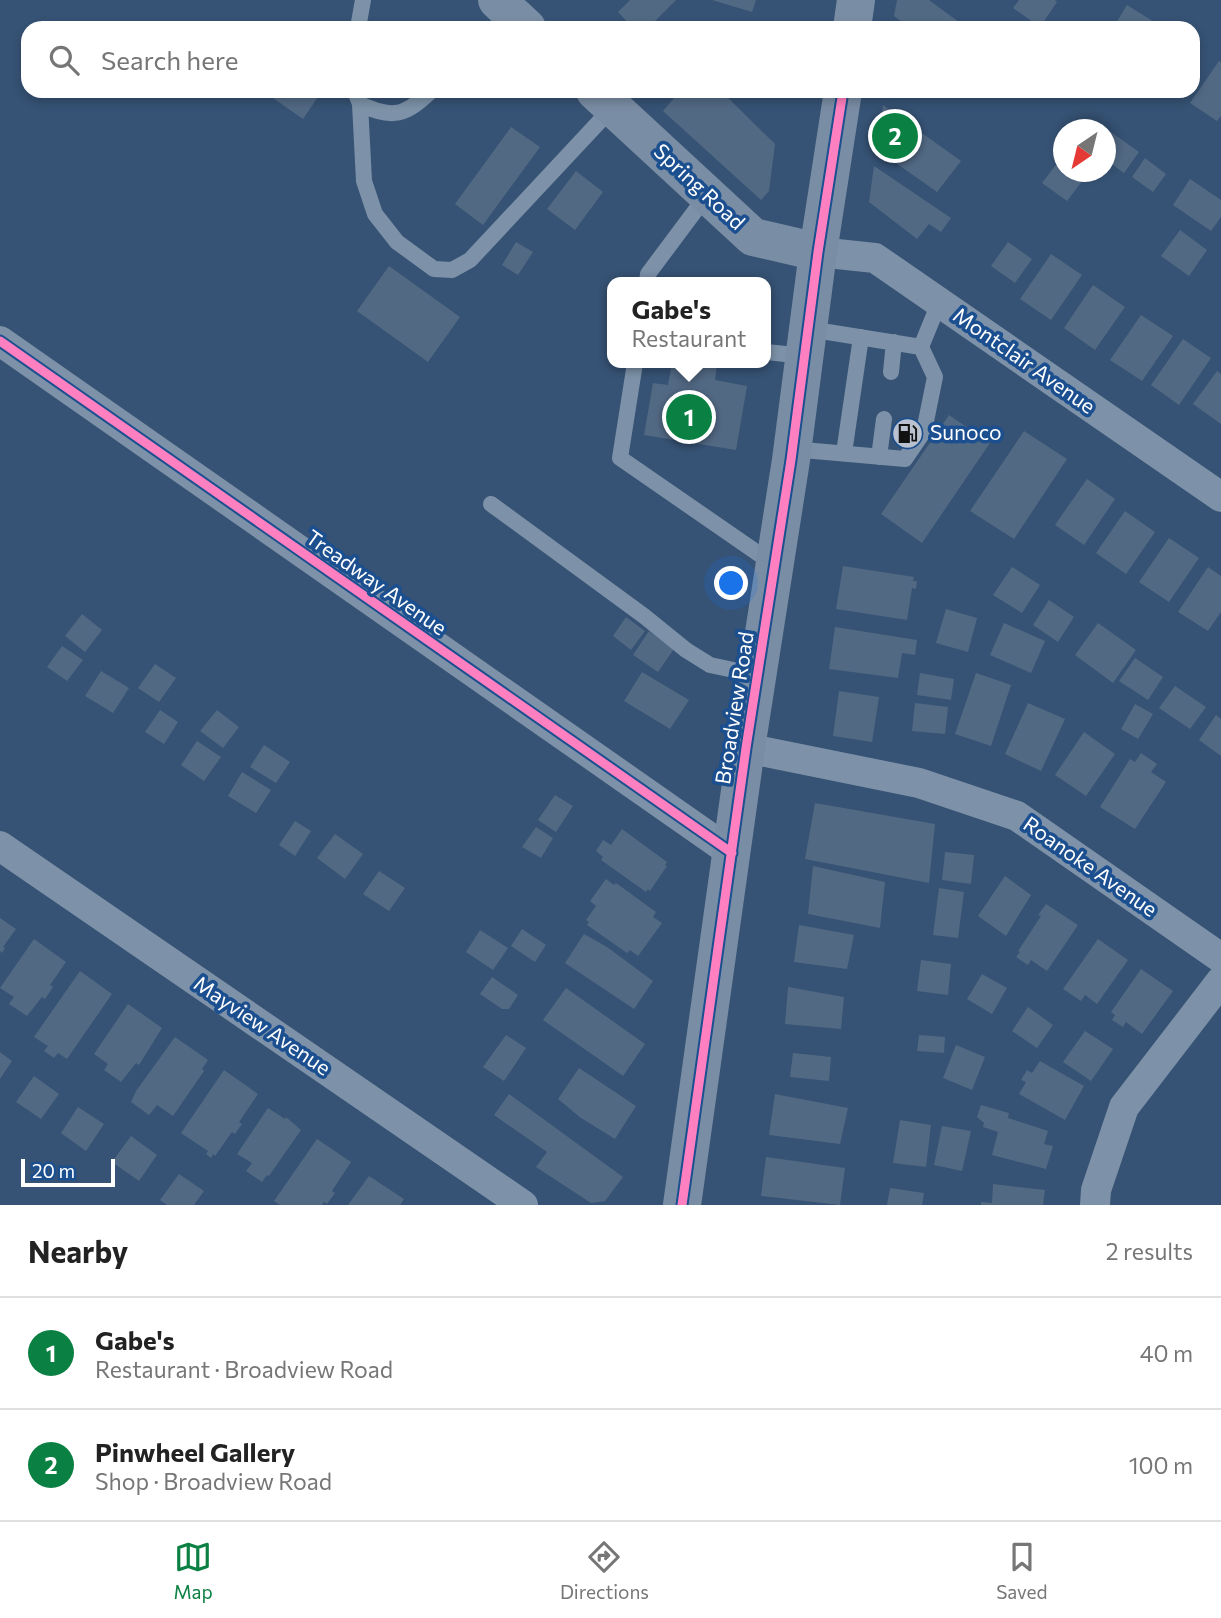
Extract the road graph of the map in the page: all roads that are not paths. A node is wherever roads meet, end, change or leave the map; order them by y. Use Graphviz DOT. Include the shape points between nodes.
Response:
graph roads {
  1 [pos="363,0"];
  2 [pos="856,0"];
  3 [pos="359,21"];
  4 [pos="853,21"];
  5 [pos="358,98"];
  6 [pos="424,98"];
  7 [pos="842,98"];
  8 [pos="604,99"];
  9 [pos="707,195"];
  10 [pos="818,251"];
  11 [pos="648,277"];
  12 [pos="939,303"];
  13 [pos="861,337"];
  14 [pos="0,341"];
  15 [pos="807,342"];
  16 [pos="894,342"];
  17 [pos="921,347"];
  18 [pos="771,351"];
  19 [pos="634,368"];
  20 [pos="891,372"];
  21 [pos="884,419"];
  22 [pos="792,449"];
  23 [pos="844,453"];
  24 [pos="879,457"];
  25 [pos="1221,497"];
  26 [pos="491,504"];
  27 [pos="774,564"];
  28 [pos="757,676"];
  29 [pos="746,748"];
  30 [pos="0,846"];
  31 [pos="732,853"];
  32 [pos="1221,958"];
  33 [pos="1221,981"];
  34 [pos="523,1205"];
  35 [pos="682,1205"];
  36 [pos="1095,1205"];
  1 -- 3 [label="lane"];
  2 -- 4 [label="main road"];
  5 -- 6 [label="lane" via="378,113 400,114"];
  5 -- 8 [label="lane" via="364,181 375,214 397,242 433,269 452,270 470,260"];
  7 -- 10 [label="main road, Broadview Road"];
  8 -- 9 [label="main road, Spring Road"];
  9 -- 10 [label="main road, Spring Road" via="753,237"];
  9 -- 11 [label="lane"];
  10 -- 12 [label="street, Montclair Avenue" via="874,258"];
  10 -- 15 [label="main road, Broadview Road"];
  12 -- 17 [label="lane"];
  12 -- 25 [label="street, Montclair Avenue"];
  13 -- 15 [label="lane"];
  13 -- 16 [label="lane"];
  13 -- 23 [label="lane"];
  14 -- 31 [label="street, Treadway Avenue"];
  15 -- 18 [label="lane"];
  15 -- 22 [label="main road, Broadview Road"];
  16 -- 17 [label="lane"];
  16 -- 20 [label="lane"];
  17 -- 24 [label="lane" via="935,377 924,431 905,459"];
  19 -- 27 [label="lane" via="620,458"];
  21 -- 24 [label="lane"];
  22 -- 23 [label="lane"];
  22 -- 27 [label="main road, Broadview Road"];
  23 -- 24 [label="lane"];
  26 -- 28 [label="lane" via="686,650 710,665"];
  27 -- 28 [label="main road, Broadview Road"];
  28 -- 29 [label="main road, Broadview Road"];
  29 -- 31 [label="main road, Broadview Road"];
  29 -- 32 [label="street, Roanoke Avenue" via="919,783 1017,816"];
  30 -- 34 [label="street, Mayview Avenue"];
  31 -- 35 [label="main road, Broadview Road"];
  33 -- 36 [label="street" via="1124,1107"];
}
